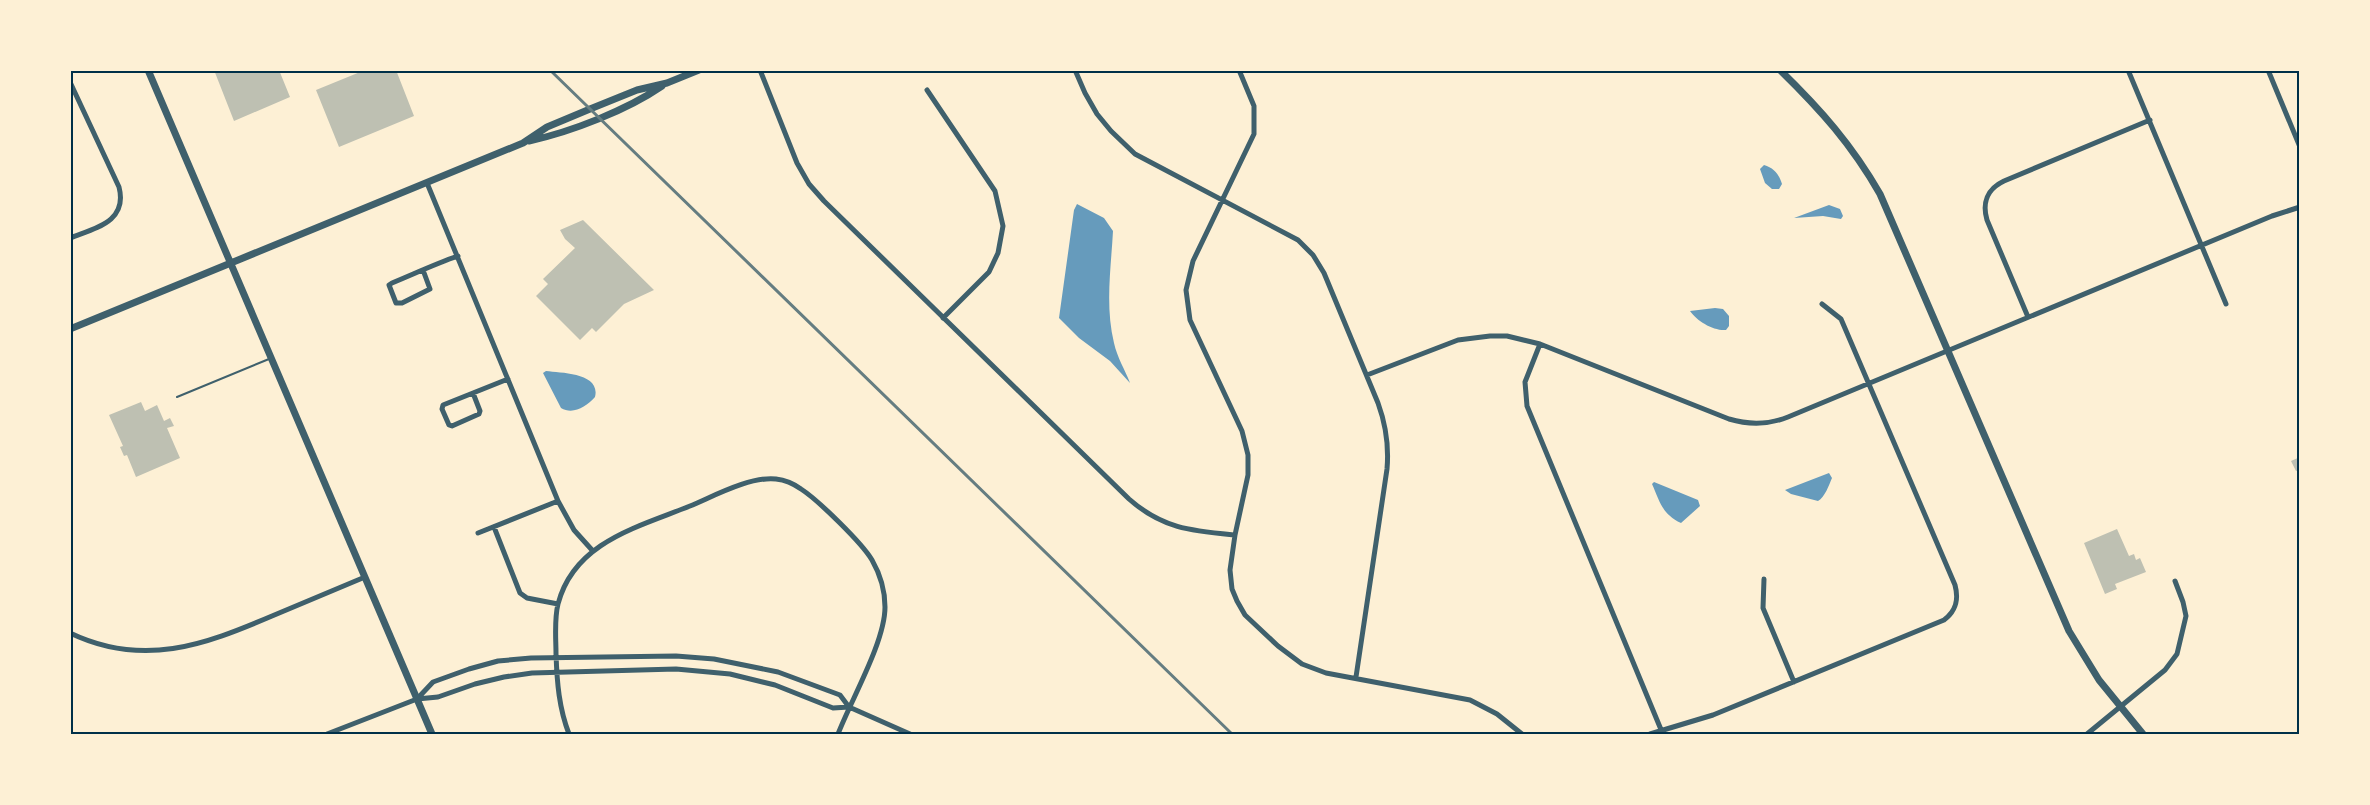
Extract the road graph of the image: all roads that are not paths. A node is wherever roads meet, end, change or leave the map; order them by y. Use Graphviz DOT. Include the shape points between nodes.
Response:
graph roads {
  1 [pos="148,70"];
  2 [pos="699,70"];
  3 [pos="760,70"];
  4 [pos="1075,70"];
  5 [pos="1239,70"];
  6 [pos="1780,70"];
  7 [pos="2128,70"];
  8 [pos="2277,70"];
  9 [pos="2269,72"];
  10 [pos="70,82"];
  11 [pos="927,90"];
  12 [pos="2150,120"];
  13 [pos="2300,147"];
  14 [pos="427,183"];
  15 [pos="1222,201"];
  16 [pos="2300,207"];
  17 [pos="70,238"];
  18 [pos="2201,245"];
  19 [pos="458,256"];
  20 [pos="230,264"];
  21 [pos="423,270"];
  22 [pos="1822,304"];
  23 [pos="2226,304"];
  24 [pos="2028,317"];
  25 [pos="943,318"];
  26 [pos="70,329"];
  27 [pos="1540,344"];
  28 [pos="1948,350"];
  29 [pos="272,358"];
  30 [pos="1367,375"];
  31 [pos="508,379"];
  32 [pos="1869,383"];
  33 [pos="473,393"];
  34 [pos="177,397"];
  35 [pos="558,501"];
  36 [pos="494,527"];
  37 [pos="478,533"];
  38 [pos="1235,535"];
  39 [pos="592,550"];
  40 [pos="365,577"];
  41 [pos="1764,579"];
  42 [pos="2175,581"];
  43 [pos="558,604"];
  44 [pos="70,633"];
  45 [pos="556,657"];
  46 [pos="556,673"];
  47 [pos="1356,677"];
  48 [pos="1794,682"];
  49 [pos="417,699"];
  50 [pos="849,707"];
  51 [pos="2120,707"];
  52 [pos="1662,732"];
  53 [pos="328,734"];
  54 [pos="432,735"];
  55 [pos="568,735"];
  56 [pos="838,735"];
  57 [pos="910,735"];
  58 [pos="1522,735"];
  59 [pos="1650,735"];
  60 [pos="2087,735"];
  61 [pos="2143,735"];
  1 -- 20 [label="street"];
  2 -- 14 [label="street" via="590,109 547,127 523,143"];
  3 -- 25 [label="street" via="809,184"];
  4 -- 15 [label="street" via="1097,114 1125,146"];
  5 -- 15 [label="street" via="1254,106 1255,125 1251,143"];
  6 -- 28 [label="street" via="1834,126 1866,169"];
  7 -- 12 [label="street"];
  8 -- 9 [label="street"];
  9 -- 13 [label="street"];
  10 -- 17 [label="street" via="121,200 116,214 107,223"];
  11 -- 25 [label="street" via="995,192 1003,226 998,253 989,272"];
  12 -- 18 [label="street"];
  12 -- 24 [label="street" via="2004,182 1989,193 1985,205 1987,220"];
  14 -- 19 [label="street"];
  14 -- 20 [label="street"];
  15 -- 30 [label="street" via="1307,247 1324,273"];
  15 -- 38 [label="street" via="1190,270 1186,300 1190,320 1242,431 1248,455 1248,475"];
  16 -- 18 [label="street"];
  18 -- 23 [label="street"];
  18 -- 24 [label="street"];
  19 -- 21 [label="street"];
  19 -- 31 [label="street"];
  20 -- 26 [label="street"];
  20 -- 29 [label="street"];
  21 -- 21 [label="street" via="389,285 396,303 430,289"];
  22 -- 32 [label="street" via="1841,319"];
  24 -- 28 [label="street"];
  25 -- 38 [label="street" via="1147,513 1181,529"];
  27 -- 30 [label="street" via="1507,336 1474,337 1442,345"];
  27 -- 32 [label="street" via="1750,424 1782,420"];
  27 -- 52 [label="street" via="1526,382 1527,406"];
  28 -- 32 [label="street"];
  28 -- 51 [label="street" via="2069,631"];
  29 -- 34 [label="lane"];
  29 -- 40 [label="street"];
  30 -- 47 [label="street" via="1383,417 1388,455"];
  31 -- 33 [label="street"];
  31 -- 35 [label="street"];
  32 -- 48 [label="street" via="1955,585 1956,602 1944,620"];
  33 -- 33 [label="street" via="442,407 449,425 479,414"];
  35 -- 36 [label="street"];
  35 -- 39 [label="street" via="574,530"];
  36 -- 37 [label="street"];
  36 -- 43 [label="street" via="520,593"];
  38 -- 47 [label="street" via="1230,577 1245,615 1302,664 1326,673"];
  39 -- 43 [label="street" via="572,573"];
  39 -- 50 [label="street" via="623,532 756,480 780,480 802,489 865,550 882,585 885,608 880,636"];
  40 -- 44 [label="street" via="192,646 135,650"];
  40 -- 49 [label="street"];
  41 -- 48 [label="street" via="1763,608"];
  42 -- 51 [label="street" via="2186,616 2177,654 2165,670"];
  43 -- 45 [label="street"];
  45 -- 46 [label="street"];
  45 -- 49 [label="street" via="509,660 469,669 433,682"];
  45 -- 50 [label="street" via="676,656 731,662 806,681 840,695"];
  46 -- 49 [label="street" via="495,678 438,697"];
  46 -- 50 [label="street" via="664,669 714,672 775,685 833,708"];
  46 -- 55 [label="street"];
  47 -- 58 [label="street" via="1470,700 1497,714"];
  48 -- 52 [label="street"];
  49 -- 53 [label="street"];
  49 -- 54 [label="street"];
  50 -- 56 [label="street"];
  50 -- 57 [label="street"];
  51 -- 60 [label="street"];
  51 -- 61 [label="street"];
  52 -- 59 [label="street"];
}
